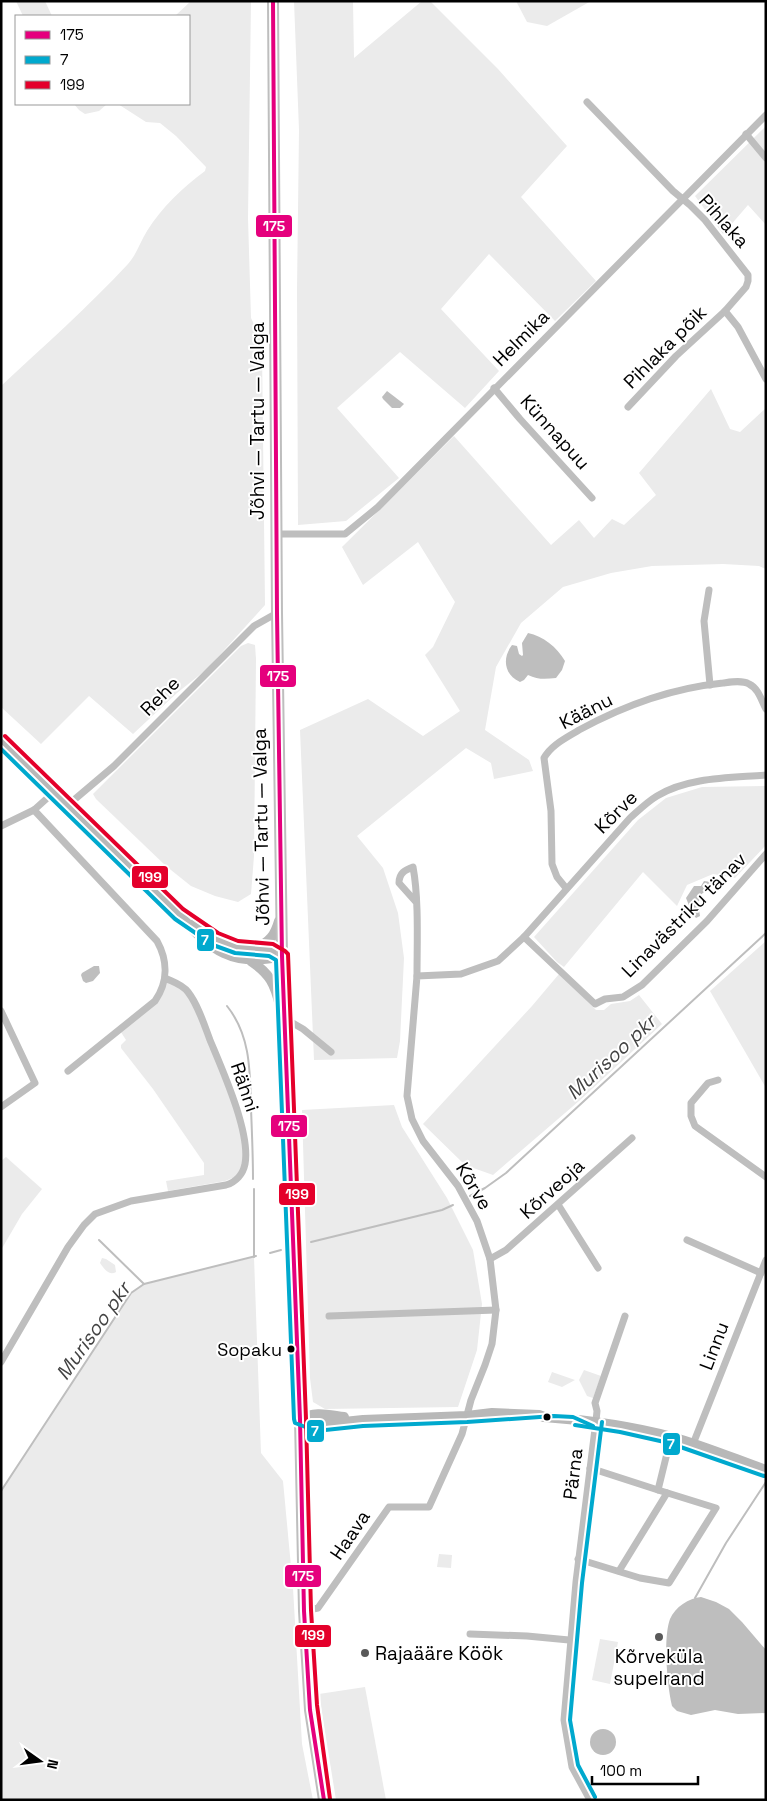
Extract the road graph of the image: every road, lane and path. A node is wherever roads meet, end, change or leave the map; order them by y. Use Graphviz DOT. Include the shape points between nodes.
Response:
graph roads {
  1 [pos="273,1"];
  2 [pos="587,102"];
  3 [pos="766,114"];
  4 [pos="746,134"];
  5 [pos="766,158"];
  6 [pos="682,199"];
  7 [pos="725,311"];
  8 [pos="766,380"];
  9 [pos="494,388"];
  10 [pos="628,407"];
  11 [pos="592,498"];
  12 [pos="277,534"];
  13 [pos="709,590"];
  14 [pos="277,613"];
  15 [pos="710,685"];
  16 [pos="766,709"];
  17 [pos="1,740"];
  18 [pos="766,775"];
  19 [pos="54,792"];
  20 [pos="68,804"];
  21 [pos="34,810"];
  22 [pos="1,826"];
  23 [pos="766,854"];
  24 [pos="566,888"];
  25 [pos="416,902"];
  26 [pos="282,910"];
  27 [pos="179,914"];
  28 [pos="524,937"];
  29 [pos="256,948"];
  30 [pos="282,956"];
  31 [pos="251,961"];
  32 [pos="417,976"];
  33 [pos="165,978"];
  34 [pos="1,1010"];
  35 [pos="284,1023"];
  36 [pos="331,1052"];
  37 [pos="68,1071"];
  38 [pos="718,1080"];
  39 [pos="1,1107"];
  40 [pos="632,1138"];
  41 [pos="766,1177"];
  42 [pos="559,1206"];
  43 [pos="687,1240"];
  44 [pos="490,1259"];
  45 [pos="766,1260"];
  46 [pos="598,1268"];
  47 [pos="761,1273"];
  48 [pos="496,1310"];
  49 [pos="330,1316"];
  50 [pos="625,1316"];
  51 [pos="1,1362"];
  52 [pos="299,1393"];
  53 [pos="316,1413"];
  54 [pos="467,1416"];
  55 [pos="300,1419"];
  56 [pos="363,1420"];
  57 [pos="596,1422"];
  58 [pos="316,1425"];
  59 [pos="671,1437"];
  60 [pos="300,1444"];
  61 [pos="693,1444"];
  62 [pos="590,1468"];
  63 [pos="766,1470"];
  64 [pos="658,1490"];
  65 [pos="667,1493"];
  66 [pos="578,1559"];
  67 [pos="620,1571"];
  68 [pos="304,1611"];
  69 [pos="470,1634"];
  70 [pos="569,1640"];
  71 [pos="324,1800"];
  72 [pos="590,1800"];
  1 -- 12 [label="highway, Jõhvi — Tartu — Valga"];
  2 -- 6 [label="street, Pihlaka"];
  3 -- 4 [label="street, Helmika"];
  4 -- 5 [label="street"];
  4 -- 6 [label="street, Helmika"];
  6 -- 7 [label="street, Pihlaka" via="705,220 748,275 746,287"];
  6 -- 9 [label="street, Helmika"];
  7 -- 8 [label="street" via="738,327"];
  7 -- 10 [label="street, Pihlaka põik"];
  9 -- 11 [label="street, Künnapuu"];
  9 -- 12 [label="street, Helmika" via="378,508 345,534"];
  12 -- 14 [label="highway, Jõhvi — Tartu — Valga"];
  13 -- 15 [label="street" via="704,621"];
  14 -- 20 [label="street, Rehe" via="254,626 114,766"];
  14 -- 26 [label="highway, Jõhvi — Tartu — Valga"];
  15 -- 16 [label="street, Käänu" via="748,683 756,689"];
  15 -- 24 [label="street, Käänu" via="642,701 564,739 547,752 544,758 551,811 552,864"];
  17 -- 19 [label="main road"];
  18 -- 24 [label="street, Kõrve" via="706,780 659,794 630,818"];
  19 -- 20 [label="main road"];
  19 -- 21 [label="street"];
  20 -- 27 [label="main road"];
  21 -- 22 [label="street"];
  21 -- 33 [label="street" via="156,941 165,961"];
  23 -- 28 [label="street, Linavästriku tänav" via="707,920 642,985 623,997 594,1004"];
  24 -- 28 [label="street, Kõrve"];
  25 -- 25 [label="street, Kõrve" via="413,867 403,871 399,883"];
  25 -- 32 [label="street, Kõrve"];
  26 -- 29 [label="main road" via="270,940"];
  26 -- 30 [label="highway, Jõhvi — Tartu — Valga"];
  27 -- 29 [label="main road" via="215,939"];
  27 -- 31 [label="main road" via="192,930 216,949"];
  28 -- 32 [label="street, Kõrve" via="498,960 480,968 461,974"];
  29 -- 30 [label="main road"];
  30 -- 31 [label="main road"];
  30 -- 35 [label="highway, Jõhvi — Tartu — Valga"];
  31 -- 35 [label="main road" via="270,976"];
  32 -- 44 [label="street, Kõrve" via="407,1096 412,1119 423,1141 458,1186 477,1221"];
  33 -- 37 [label="street" via="155,1001"];
  33 -- 51 [label="street, Rähni" via="188,992 224,1074 237,1109 245,1145 241,1174 226,1185 131,1201 95,1214 68,1247"];
  34 -- 39 [label="street" via="34,1083"];
  35 -- 36 [label="street" via="303,1029"];
  35 -- 52 [label="highway, Jõhvi — Tartu — Valga"];
  38 -- 41 [label="street" via="708,1083 691,1103 695,1126"];
  40 -- 42 [label="street, Kõrveoja"];
  42 -- 44 [label="street, Kõrveoja" via="506,1250"];
  42 -- 46 [label="street"];
  43 -- 47 [label="street"];
  44 -- 48 [label="street, Kõrve"];
  45 -- 47 [label="street, Linnu"];
  47 -- 61 [label="street, Linnu"];
  48 -- 49 [label="street"];
  48 -- 54 [label="street, Kõrve" via="492,1344"];
  50 -- 57 [label="street, Pärna" via="595,1403"];
  52 -- 53 [label="main road"];
  52 -- 55 [label="highway, Jõhvi — Tartu — Valga"];
  53 -- 55 [label="main road"];
  53 -- 56 [label="main road"];
  54 -- 56 [label="main road"];
  54 -- 57 [label="main road" via="516,1413"];
  54 -- 68 [label="street, Haava" via="429,1507 389,1507 318,1608"];
  55 -- 58 [label="main road"];
  55 -- 60 [label="highway, Jõhvi — Tartu — Valga"];
  56 -- 58 [label="main road"];
  57 -- 59 [label="main road"];
  57 -- 62 [label="street, Pärna"];
  58 -- 60 [label="main road"];
  59 -- 61 [label="main road"];
  59 -- 64 [label="street"];
  60 -- 68 [label="highway, Jõhvi — Tartu — Valga"];
  61 -- 63 [label="main road"];
  62 -- 64 [label="street"];
  62 -- 66 [label="street, Pärna"];
  64 -- 65 [label="street"];
  65 -- 67 [label="street"];
  65 -- 67 [label="street" via="716,1508 669,1583"];
  66 -- 67 [label="street"];
  66 -- 70 [label="street, Pärna"];
  68 -- 71 [label="highway, Jõhvi — Tartu — Valga" via="310,1710"];
  69 -- 70 [label="street"];
  70 -- 72 [label="street, Pärna" via="564,1705 566,1739 572,1767"];
}
